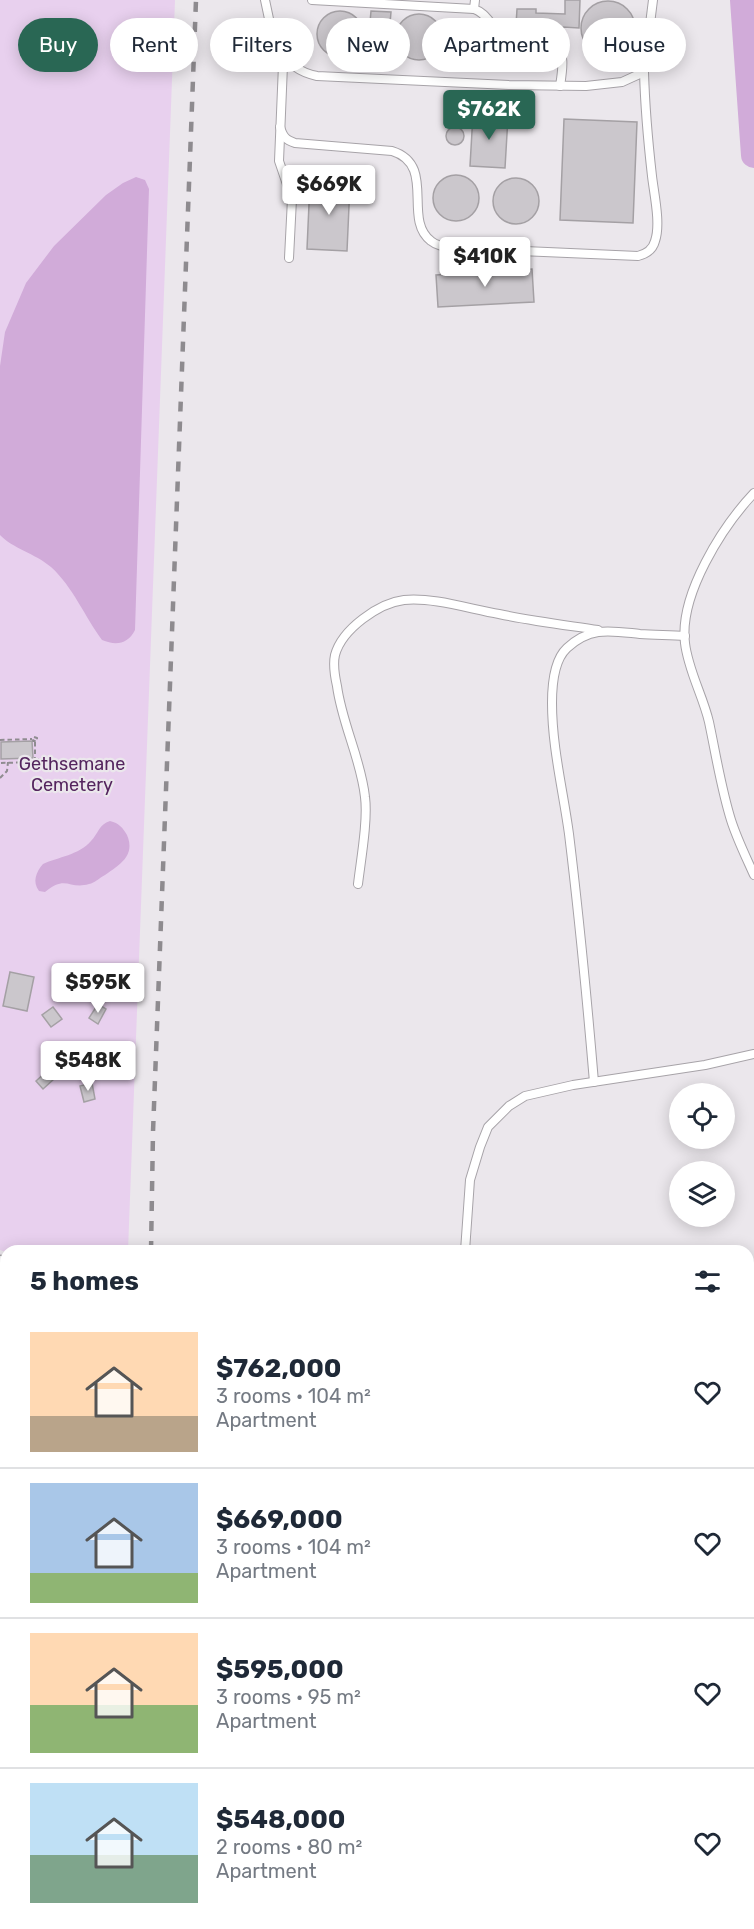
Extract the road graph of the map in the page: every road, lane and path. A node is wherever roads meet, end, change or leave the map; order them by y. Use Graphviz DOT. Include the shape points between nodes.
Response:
graph roads {
  1 [pos="266,0"];
  2 [pos="312,0"];
  3 [pos="653,0"];
  4 [pos="475,4"];
  5 [pos="270,18"];
  6 [pos="651,18"];
  7 [pos="284,72"];
  8 [pos="304,72"];
  9 [pos="644,72"];
  10 [pos="560,86"];
  11 [pos="280,128"];
  12 [pos="288,258"];
  13 [pos="754,493"];
  14 [pos="603,630"];
  15 [pos="685,636"];
  16 [pos="0,740"];
  17 [pos="0,762"];
  18 [pos="8,762"];
  19 [pos="0,778"];
  20 [pos="754,875"];
  21 [pos="358,884"];
  22 [pos="754,1054"];
  23 [pos="594,1082"];
  24 [pos="465,1245"];
  1 -- 5 [label="lane"];
  2 -- 4 [label="lane"];
  3 -- 6 [label="lane"];
  4 -- 10 [label="lane" via="506,36 542,40 561,50"];
  7 -- 11 [label="lane"];
  8 -- 10 [label="lane" via="317,76"];
  9 -- 10 [label="lane" via="610,84"];
  9 -- 11 [label="lane" via="657,225 652,247 638,256 440,246 431,242 421,226 414,168 401,154 296,143 288,141"];
  11 -- 12 [label="lane" via="279,161 292,199"];
  13 -- 15 [label="lane" via="723,532 696,581 688,605"];
  14 -- 15 [label="lane"];
  14 -- 21 [label="lane" via="415,600 380,607 356,625 335,655 335,670 366,798"];
  14 -- 23 [label="lane" via="578,639 565,649 554,679 552,702"];
  15 -- 20 [label="lane" via="731,822"];
  16 -- 18 [label="path" via="34,741 35,761"];
  17 -- 18 [label="path"];
  18 -- 19 [label="path" via="7,771"];
  22 -- 23 [label="lane"];
  23 -- 24 [label="lane" via="525,1096 508,1106 488,1127 470,1180"];
}
